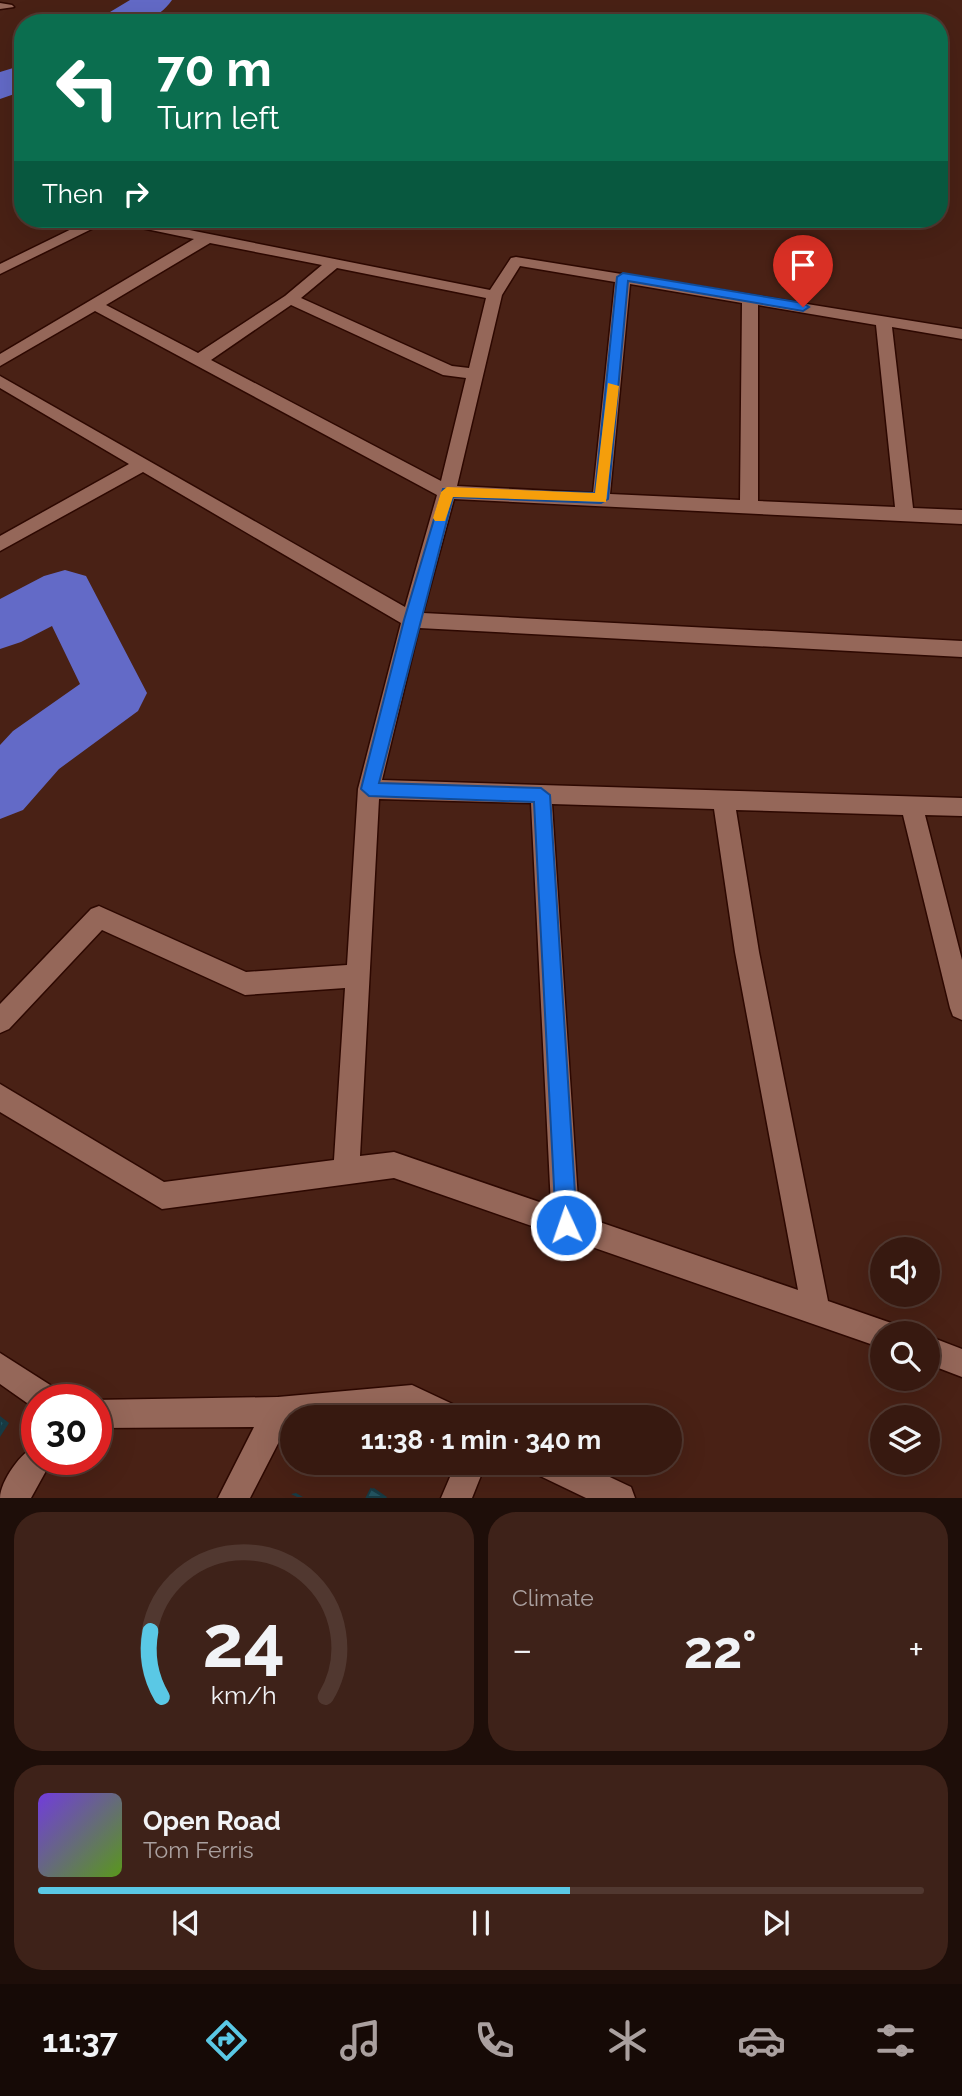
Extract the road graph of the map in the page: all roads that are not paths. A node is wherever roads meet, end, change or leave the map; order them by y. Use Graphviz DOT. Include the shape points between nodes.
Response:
graph roads {
  1 [pos="85,228"];
  2 [pos="162,228"];
  3 [pos="209,237"];
  4 [pos="334,262"];
  5 [pos="0,270"];
  6 [pos="623,277"];
  7 [pos="494,295"];
  8 [pos="750,298"];
  9 [pos="290,299"];
  10 [pos="95,305"];
  11 [pos="883,320"];
  12 [pos="962,334"];
  13 [pos="0,360"];
  14 [pos="199,360"];
  15 [pos="476,374"];
  16 [pos="0,381"];
  17 [pos="143,464"];
  18 [pos="447,492"];
  19 [pos="601,499"];
  20 [pos="749,505"];
  21 [pos="904,512"];
  22 [pos="962,517"];
  23 [pos="0,544"];
  24 [pos="411,620"];
  25 [pos="962,649"];
  26 [pos="369,789"];
  27 [pos="541,795"];
  28 [pos="724,800"];
  29 [pos="912,806"];
  30 [pos="962,807"];
  31 [pos="358,976"];
  32 [pos="962,1008"];
  33 [pos="0,1021"];
  34 [pos="0,1097"];
  35 [pos="346,1171"];
  36 [pos="566,1225"];
  37 [pos="816,1307"];
  38 [pos="870,1328"];
  39 [pos="940,1355"];
  40 [pos="962,1363"];
  41 [pos="0,1367"];
  42 [pos="25,1384"];
  43 [pos="356,1405"];
  44 [pos="423,1405"];
  45 [pos="278,1412"];
  46 [pos="112,1413"];
  47 [pos="27,1475"];
  48 [pos="466,1475"];
  49 [pos="573,1475"];
  50 [pos="13,1497"];
  51 [pos="233,1497"];
  52 [pos="456,1497"];
  53 [pos="620,1497"];
  1 -- 5 [label="street"];
  2 -- 3 [label="street"];
  3 -- 4 [label="street"];
  3 -- 10 [label="street"];
  4 -- 7 [label="street"];
  4 -- 9 [label="street"];
  6 -- 7 [label="street" via="516,261"];
  6 -- 8 [label="street"];
  6 -- 19 [label="street"];
  7 -- 15 [label="street"];
  8 -- 11 [label="street"];
  8 -- 20 [label="street"];
  9 -- 14 [label="street"];
  9 -- 15 [label="street" via="449,371"];
  10 -- 13 [label="street"];
  10 -- 14 [label="street"];
  11 -- 12 [label="street"];
  11 -- 21 [label="street"];
  14 -- 18 [label="street"];
  15 -- 18 [label="street"];
  16 -- 17 [label="street"];
  17 -- 23 [label="street"];
  17 -- 24 [label="street"];
  18 -- 19 [label="street"];
  18 -- 24 [label="street"];
  19 -- 20 [label="street"];
  20 -- 21 [label="street"];
  21 -- 22 [label="street"];
  24 -- 25 [label="street"];
  24 -- 26 [label="street"];
  26 -- 27 [label="street"];
  26 -- 31 [label="street"];
  27 -- 28 [label="street"];
  27 -- 36 [label="street"];
  28 -- 29 [label="street"];
  28 -- 37 [label="street" via="747,952"];
  29 -- 30 [label="street"];
  29 -- 32 [label="street"];
  31 -- 33 [label="street" via="245,984 99,917"];
  31 -- 35 [label="street"];
  34 -- 35 [label="street" via="162,1196"];
  35 -- 36 [label="street" via="394,1165"];
  36 -- 37 [label="street"];
  37 -- 38 [label="street"];
  39 -- 40 [label="street"];
  41 -- 42 [label="street"];
  43 -- 44 [label="street" via="412,1400"];
  45 -- 46 [label="street"];
  45 -- 51 [label="street"];
  47 -- 50 [label="street"];
  48 -- 52 [label="street"];
  49 -- 53 [label="street"];
}
